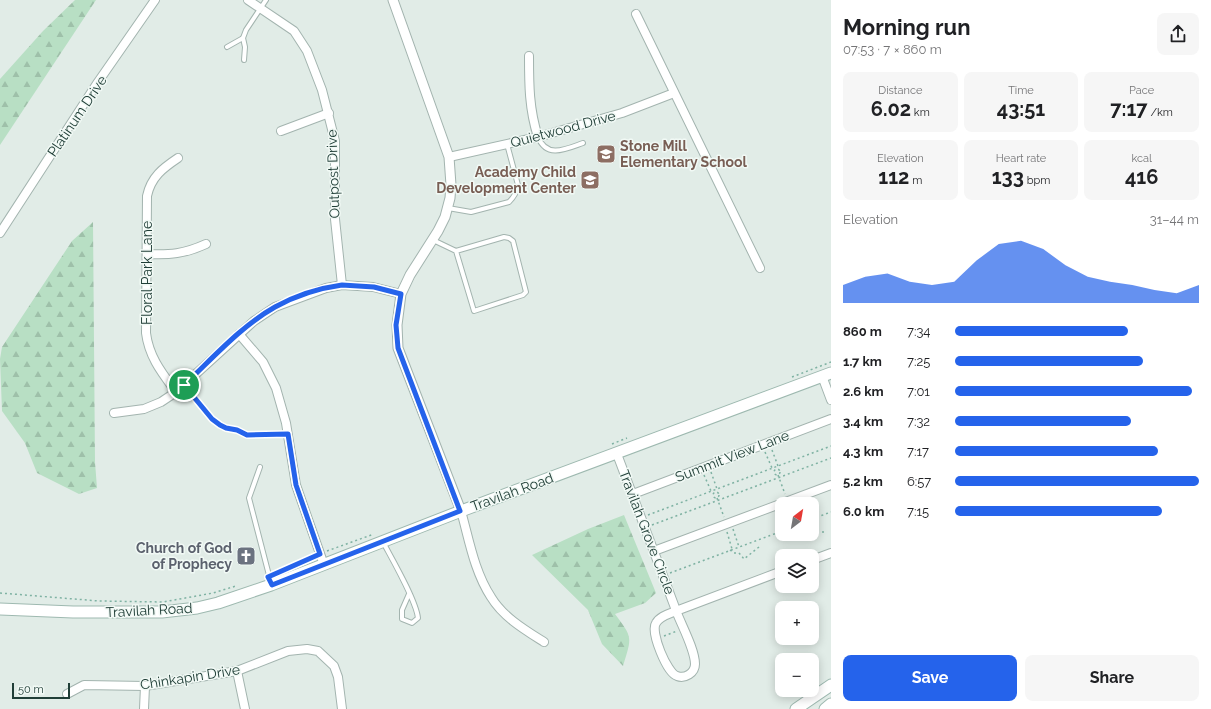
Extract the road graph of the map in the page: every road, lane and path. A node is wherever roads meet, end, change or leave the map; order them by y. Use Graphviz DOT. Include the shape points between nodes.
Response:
graph roads {
  1 [pos="155,0"];
  2 [pos="248,0"];
  3 [pos="266,0"];
  4 [pos="393,0"];
  5 [pos="260,8"];
  6 [pos="636,14"];
  7 [pos="243,38"];
  8 [pos="227,47"];
  9 [pos="529,56"];
  10 [pos="244,60"];
  11 [pos="674,93"];
  12 [pos="329,113"];
  13 [pos="281,131"];
  14 [pos="538,137"];
  15 [pos="583,143"];
  16 [pos="507,144"];
  17 [pos="449,157"];
  18 [pos="178,158"];
  19 [pos="448,208"];
  20 [pos="0,233"];
  21 [pos="432,240"];
  22 [pos="206,244"];
  23 [pos="456,251"];
  24 [pos="147,254"];
  25 [pos="760,268"];
  26 [pos="342,285"];
  27 [pos="401,294"];
  28 [pos="239,334"];
  29 [pos="831,362"];
  30 [pos="826,374"];
  31 [pos="791,377"];
  32 [pos="184,385"];
  33 [pos="176,392"];
  34 [pos="831,400"];
  35 [pos="114,413"];
  36 [pos="831,419"];
  37 [pos="288,434"];
  38 [pos="630,437"];
  39 [pos="609,445"];
  40 [pos="770,446"];
  41 [pos="831,446"];
  42 [pos="764,448"];
  43 [pos="617,454"];
  44 [pos="831,458"];
  45 [pos="778,466"];
  46 [pos="260,467"];
  47 [pos="772,468"];
  48 [pos="775,468"];
  49 [pos="710,469"];
  50 [pos="703,471"];
  51 [pos="779,476"];
  52 [pos="831,485"];
  53 [pos="717,489"];
  54 [pos="711,491"];
  55 [pos="714,491"];
  56 [pos="633,494"];
  57 [pos="787,497"];
  58 [pos="718,499"];
  59 [pos="460,511"];
  60 [pos="831,512"];
  61 [pos="648,515"];
  62 [pos="819,516"];
  63 [pos="726,520"];
  64 [pos="652,525"];
  65 [pos="732,526"];
  66 [pos="725,528"];
  67 [pos="819,532"];
  68 [pos="824,532"];
  69 [pos="775,533"];
  70 [pos="380,537"];
  71 [pos="739,547"];
  72 [pos="759,548"];
  73 [pos="731,550"];
  74 [pos="654,551"];
  75 [pos="831,553"];
  76 [pos="819,557"];
  77 [pos="322,560"];
  78 [pos="301,563"];
  79 [pos="670,573"];
  80 [pos="775,575"];
  81 [pos="241,585"];
  82 [pos="272,585"];
  83 [pos="0,593"];
  84 [pos="409,594"];
  85 [pos="0,609"];
  86 [pos="676,611"];
  87 [pos="679,631"];
  88 [pos="656,639"];
  89 [pos="544,642"];
  90 [pos="237,671"];
  91 [pos="831,685"];
  92 [pos="145,686"];
  93 [pos="67,694"];
  94 [pos="831,704"];
  95 [pos="144,709"];
  96 [pos="245,709"];
  97 [pos="342,709"];
  98 [pos="796,709"];
  99 [pos="825,709"];
  1 -- 20 [label="street, Platinum Drive" via="98,82"];
  2 -- 5 [label="street, Outpost Drive"];
  3 -- 5 [label="lane"];
  4 -- 17 [label="street"];
  5 -- 7 [label="lane"];
  5 -- 12 [label="street, Outpost Drive" via="294,31 302,41"];
  6 -- 11 [label="street"];
  7 -- 8 [label="lane"];
  7 -- 10 [label="lane"];
  9 -- 14 [label="street" via="529,96"];
  11 -- 14 [label="street, Quietwood Drive" via="622,113"];
  11 -- 25 [label="street"];
  12 -- 13 [label="street"];
  12 -- 26 [label="street, Outpost Drive" via="335,140 335,219"];
  14 -- 15 [label="lane" via="544,147 557,152"];
  14 -- 16 [label="street, Quietwood Drive"];
  16 -- 17 [label="street, Quietwood Drive"];
  16 -- 19 [label="lane" via="518,185 513,198 508,202 472,212"];
  17 -- 19 [label="street" via="451,185"];
  18 -- 24 [label="street, Floral Park Lane" via="153,178 149,187"];
  19 -- 21 [label="street"];
  21 -- 23 [label="lane"];
  21 -- 27 [label="street"];
  22 -- 24 [label="street" via="189,252 171,255"];
  23 -- 23 [label="lane" via="474,311 526,292 513,241 509,238 504,237"];
  24 -- 33 [label="street, Floral Park Lane" via="148,346 151,357"];
  26 -- 27 [label="street" via="374,287"];
  26 -- 28 [label="street" via="326,288 275,307"];
  27 -- 59 [label="street" via="396,325 398,348"];
  28 -- 32 [label="street"];
  28 -- 37 [label="street" via="271,374"];
  29 -- 31 [label="path"];
  30 -- 34 [label="street"];
  30 -- 43 [label="main road, Travilah Road"];
  32 -- 33 [label="street"];
  32 -- 37 [label="path" via="212,419 226,428 247,435"];
  33 -- 35 [label="street" via="144,410"];
  36 -- 56 [label="street, Summit View Lane"];
  37 -- 77 [label="street" via="296,485"];
  38 -- 39 [label="path"];
  40 -- 45 [label="path"];
  41 -- 45 [label="path"];
  42 -- 47 [label="path"];
  43 -- 56 [label="street, Travilah Grove Circle"];
  43 -- 59 [label="main road, Travilah Road"];
  44 -- 51 [label="path"];
  45 -- 48 [label="path"];
  46 -- 82 [label="lane" via="249,498"];
  47 -- 48 [label="path"];
  47 -- 53 [label="path"];
  48 -- 51 [label="path" via="774,472"];
  48 -- 51 [label="path" via="780,471"];
  49 -- 53 [label="path"];
  50 -- 54 [label="path"];
  51 -- 57 [label="path"];
  51 -- 58 [label="path"];
  52 -- 74 [label="street"];
  53 -- 55 [label="path"];
  54 -- 55 [label="path"];
  54 -- 61 [label="path"];
  55 -- 58 [label="path" via="719,494"];
  55 -- 58 [label="path" via="713,497"];
  56 -- 74 [label="street, Travilah Grove Circle"];
  58 -- 63 [label="path"];
  58 -- 64 [label="path"];
  59 -- 70 [label="main road, Travilah Road"];
  59 -- 89 [label="street" via="479,574 491,598 518,626"];
  60 -- 62 [label="path"];
  65 -- 71 [label="path"];
  66 -- 73 [label="path"];
  67 -- 68 [label="path"];
  69 -- 71 [label="path"];
  70 -- 77 [label="main road, Travilah Road"];
  70 -- 77 [label="path"];
  70 -- 84 [label="lane"];
  71 -- 73 [label="path"];
  72 -- 73 [label="path" via="744,559 739,553"];
  73 -- 79 [label="path"];
  74 -- 86 [label="street, Travilah Grove Circle"];
  75 -- 76 [label="street"];
  77 -- 78 [label="path"];
  77 -- 82 [label="main road, Travilah Road"];
  80 -- 86 [label="street"];
  81 -- 83 [label="path" via="163,602 99,601"];
  82 -- 85 [label="main road, Travilah Road" via="211,604 162,612"];
  84 -- 84 [label="lane" via="418,613 418,618 412,623 402,619 401,615"];
  86 -- 88 [label="street, Travilah Grove Circle" via="662,617 655,624"];
  86 -- 88 [label="street, Travilah Grove Circle" via="692,653 695,665 692,672 678,677 672,674"];
  87 -- 88 [label="path"];
  90 -- 92 [label="street, Chinkapin Drive"];
  90 -- 96 [label="street"];
  90 -- 97 [label="street, Chinkapin Drive" via="298,649 318,651 334,666"];
  91 -- 98 [label="main road"];
  92 -- 93 [label="street, Chinkapin Drive" via="84,685"];
  92 -- 95 [label="street"];
  94 -- 99 [label="main road"];
}
